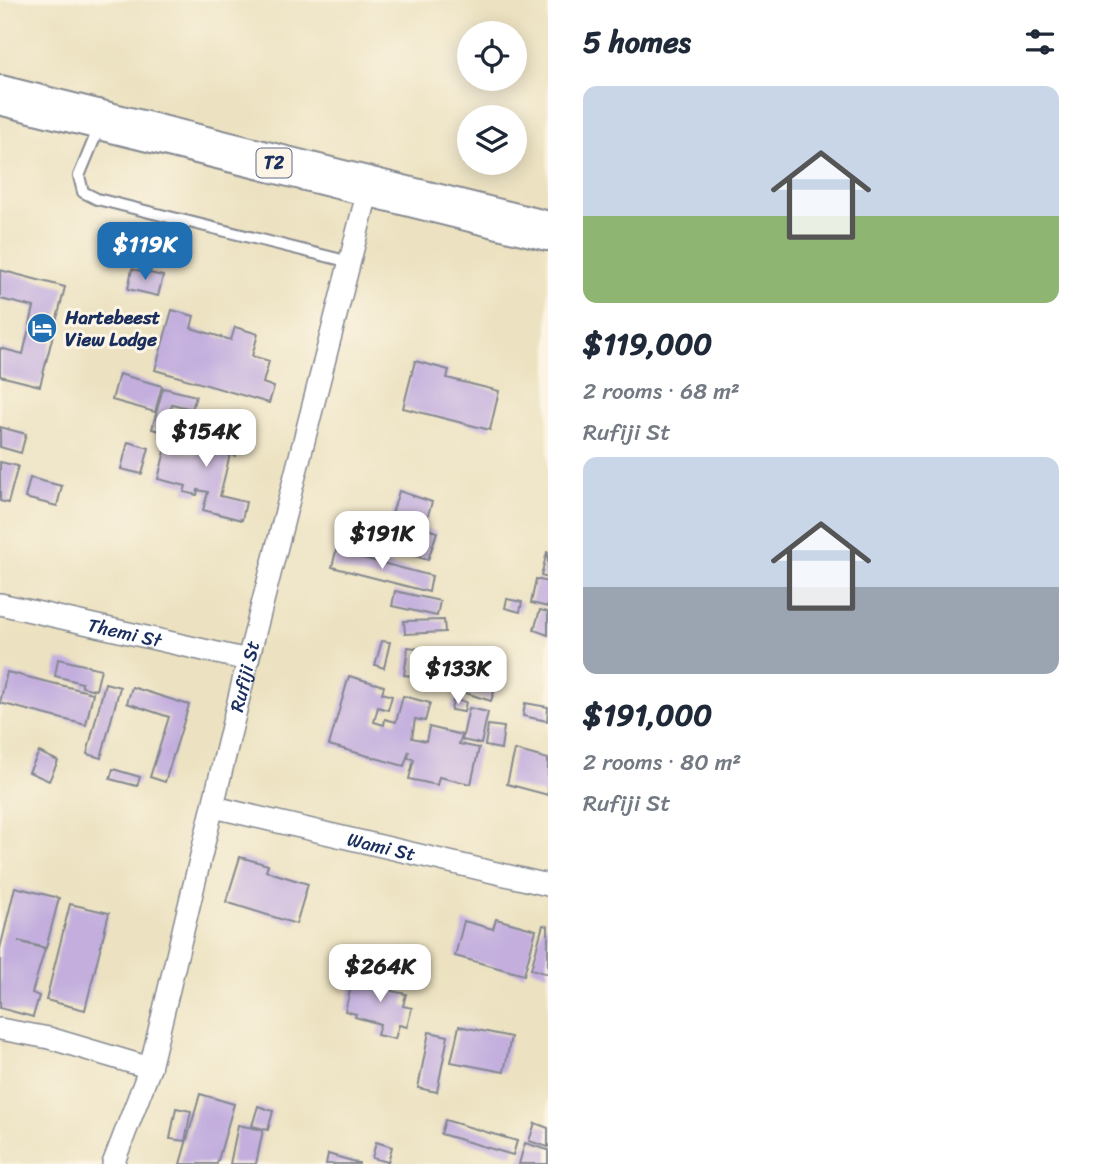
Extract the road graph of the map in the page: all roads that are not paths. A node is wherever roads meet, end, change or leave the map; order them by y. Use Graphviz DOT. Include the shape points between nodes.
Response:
graph roads {
  1 [pos="0,95"];
  2 [pos="102,121"];
  3 [pos="369,186"];
  4 [pos="548,231"];
  5 [pos="350,262"];
  6 [pos="0,604"];
  7 [pos="248,660"];
  8 [pos="214,807"];
  9 [pos="548,885"];
  10 [pos="0,1029"];
  11 [pos="150,1068"];
  12 [pos="113,1164"];
  1 -- 2 [label="highway, T2"];
  2 -- 3 [label="highway, T2"];
  2 -- 5 [label="lane" via="79,176 83,192"];
  3 -- 4 [label="highway, T2"];
  3 -- 5 [label="street, Rufiji St"];
  5 -- 7 [label="street, Rufiji St"];
  6 -- 7 [label="street, Themi St"];
  7 -- 8 [label="street, Rufiji St"];
  8 -- 9 [label="street, Wami St"];
  8 -- 11 [label="street, Rufiji St"];
  10 -- 11 [label="street" via="49,1038"];
  11 -- 12 [label="street, Rufiji St"];
}
